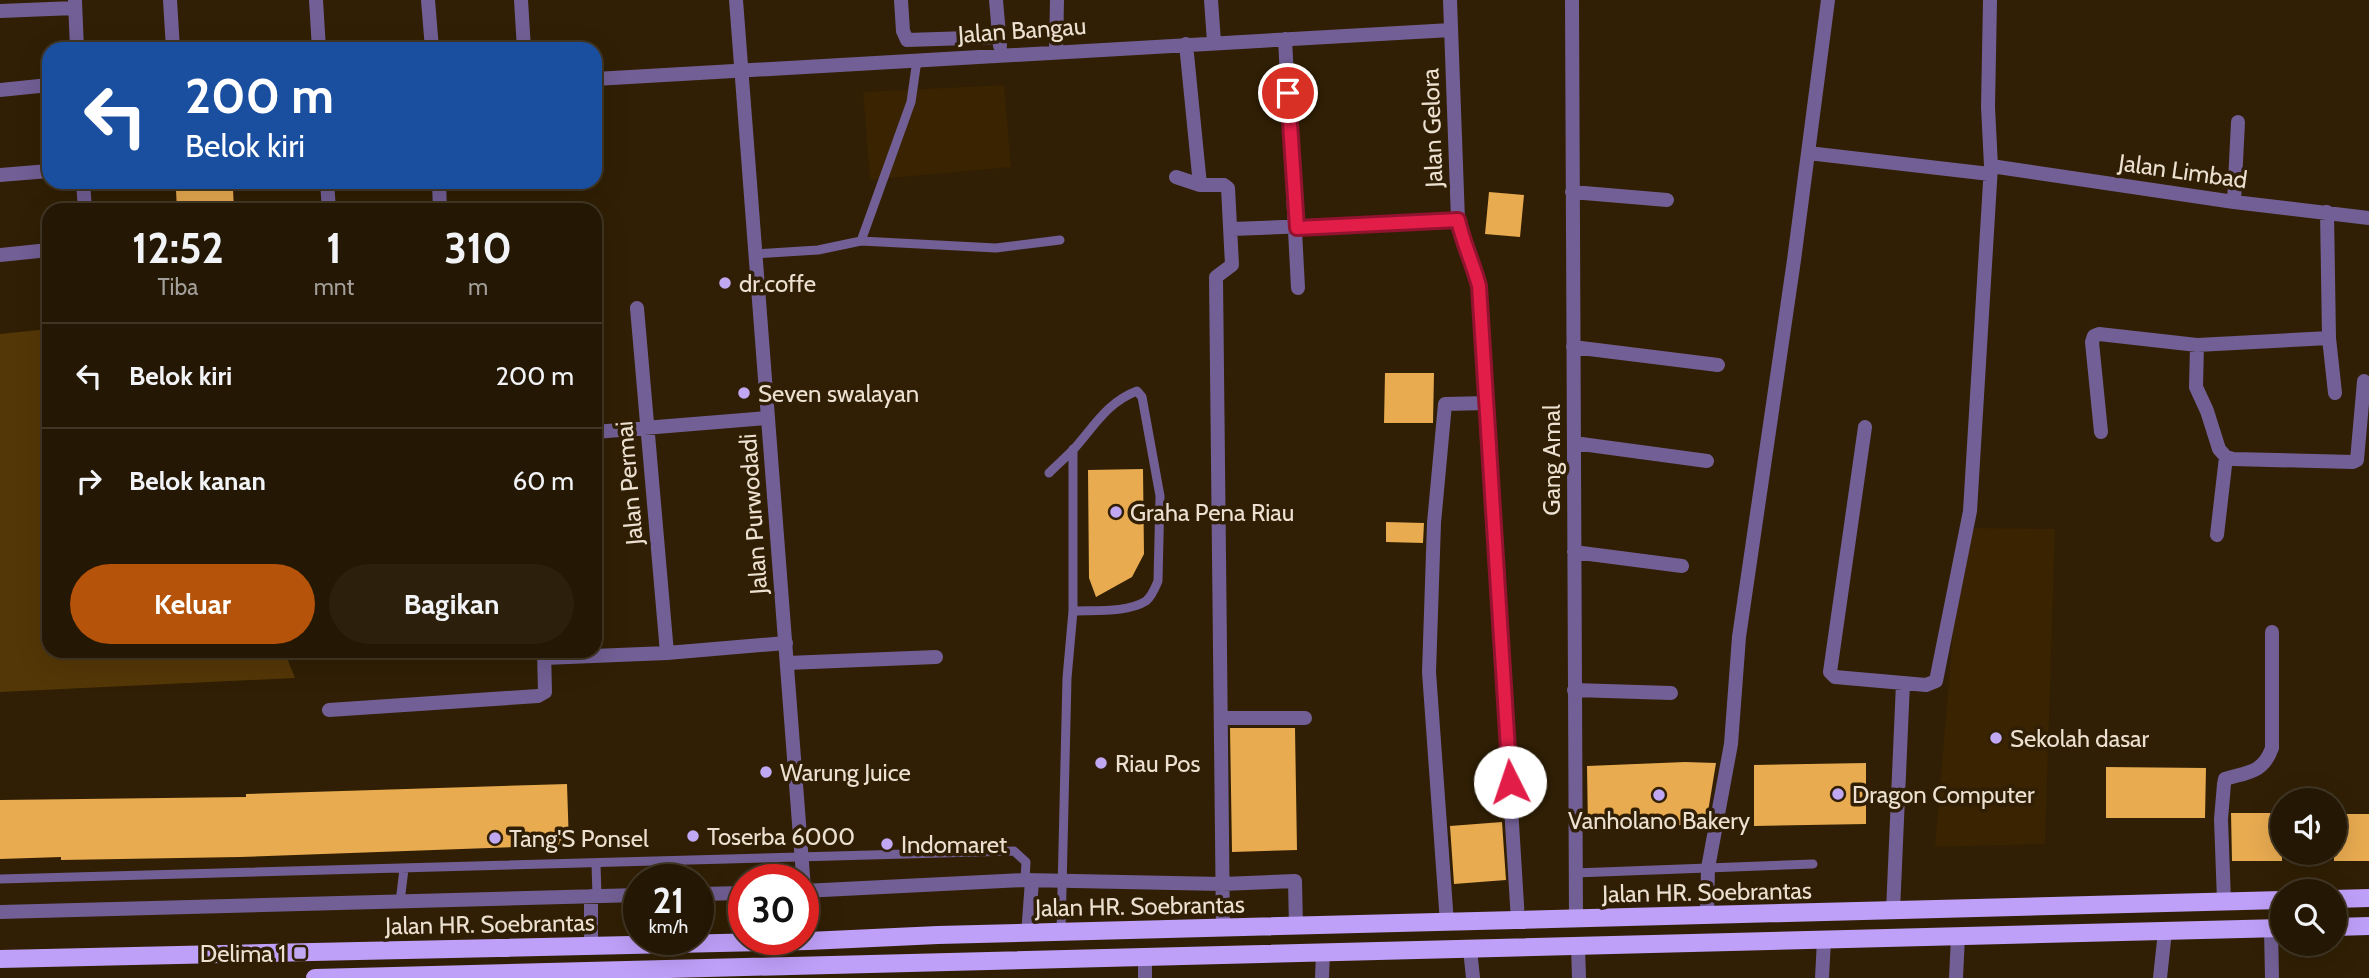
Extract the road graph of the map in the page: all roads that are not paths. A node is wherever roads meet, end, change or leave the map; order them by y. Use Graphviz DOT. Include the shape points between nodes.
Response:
graph roads {
  1 [pos="170,0"];
  2 [pos="316,0"];
  3 [pos="428,0"];
  4 [pos="521,0"];
  5 [pos="736,0"];
  6 [pos="901,0"];
  7 [pos="996,0"];
  8 [pos="1057,0"];
  9 [pos="1211,0"];
  10 [pos="1450,0"];
  11 [pos="1572,0"];
  12 [pos="1828,0"];
  13 [pos="1990,0"];
  14 [pos="75,4"];
  15 [pos="0,11"];
  16 [pos="1451,30"];
  17 [pos="999,37"];
  18 [pos="1285,39"];
  19 [pos="77,42"];
  20 [pos="173,42"];
  21 [pos="319,42"];
  22 [pos="431,42"];
  23 [pos="524,42"];
  24 [pos="1214,42"];
  25 [pos="1186,44"];
  26 [pos="1056,51"];
  27 [pos="1000,54"];
  28 [pos="917,60"];
  29 [pos="742,72"];
  30 [pos="602,79"];
  31 [pos="42,86"];
  32 [pos="0,90"];
  33 [pos="2238,122"];
  34 [pos="1808,153"];
  35 [pos="1990,170"];
  36 [pos="42,172"];
  37 [pos="0,176"];
  38 [pos="1176,177"];
  39 [pos="1200,185"];
  40 [pos="1573,192"];
  41 [pos="1667,200"];
  42 [pos="2234,202"];
  43 [pos="2327,212"];
  44 [pos="2369,218"];
  45 [pos="1458,220"];
  46 [pos="1297,228"];
  47 [pos="1232,229"];
  48 [pos="1060,240"];
  49 [pos="861,241"];
  50 [pos="42,251"];
  51 [pos="756,254"];
  52 [pos="0,255"];
  53 [pos="1298,288"];
  54 [pos="637,308"];
  55 [pos="2329,338"];
  56 [pos="2197,345"];
  57 [pos="1573,347"];
  58 [pos="1718,365"];
  59 [pos="2364,381"];
  60 [pos="2335,393"];
  61 [pos="1488,403"];
  62 [pos="768,418"];
  63 [pos="1864,427"];
  64 [pos="646,428"];
  65 [pos="602,431"];
  66 [pos="2101,432"];
  67 [pos="1574,443"];
  68 [pos="1073,449"];
  69 [pos="2226,457"];
  70 [pos="1707,461"];
  71 [pos="1049,473"];
  72 [pos="2217,535"];
  73 [pos="1574,552"];
  74 [pos="1682,566"];
  75 [pos="1073,611"];
  76 [pos="2272,632"];
  77 [pos="786,643"];
  78 [pos="667,653"];
  79 [pos="602,654"];
  80 [pos="936,657"];
  81 [pos="544,658"];
  82 [pos="787,663"];
  83 [pos="1903,683"];
  84 [pos="1574,690"];
  85 [pos="1671,693"];
  86 [pos="329,710"];
  87 [pos="1221,718"];
  88 [pos="1306,718"];
  89 [pos="802,858"];
  90 [pos="596,864"];
  91 [pos="802,864"];
  92 [pos="1812,864"];
  93 [pos="1708,868"];
  94 [pos="404,869"];
  95 [pos="1575,873"];
  96 [pos="0,879"];
  97 [pos="1029,881"];
  98 [pos="1061,882"];
  99 [pos="1222,884"];
  100 [pos="819,890"];
  101 [pos="623,895"];
  102 [pos="594,896"];
  103 [pos="2369,898"];
  104 [pos="2347,899"];
  105 [pos="2270,900"];
  106 [pos="2231,901"];
  107 [pos="400,902"];
  108 [pos="1893,911"];
  109 [pos="0,912"];
  110 [pos="1707,916"];
  111 [pos="1576,919"];
  112 [pos="1518,921"];
  113 [pos="1447,923"];
  114 [pos="2369,926"];
  115 [pos="1296,927"];
  116 [pos="2347,927"];
  117 [pos="2270,928"];
  118 [pos="1223,929"];
  119 [pos="2239,929"];
  120 [pos="2165,931"];
  121 [pos="1061,932"];
  122 [pos="1028,934"];
  123 [pos="1958,936"];
  124 [pos="819,940"];
  125 [pos="1824,940"];
  126 [pos="728,943"];
  127 [pos="591,946"];
  128 [pos="1578,946"];
  129 [pos="1470,948"];
  130 [pos="1323,953"];
  131 [pos="2274,956"];
  132 [pos="1145,957"];
  133 [pos="0,959"];
  134 [pos="778,972"];
  135 [pos="394,977"];
  136 [pos="315,978"];
  137 [pos="1145,978"];
  138 [pos="1322,978"];
  139 [pos="1473,978"];
  140 [pos="1579,978"];
  141 [pos="1822,978"];
  142 [pos="1956,978"];
  143 [pos="2160,978"];
  144 [pos="2272,978"];
  1 -- 20 [label="street"];
  2 -- 21 [label="street"];
  3 -- 22 [label="street"];
  4 -- 23 [label="street"];
  5 -- 29 [label="street, Jalan Purwodadi"];
  6 -- 17 [label="street" via="907,40"];
  7 -- 17 [label="street"];
  8 -- 26 [label="street"];
  9 -- 24 [label="street"];
  10 -- 16 [label="street, Jalan Gelora"];
  11 -- 40 [label="street, Gang Amal"];
  12 -- 34 [label="street"];
  13 -- 35 [label="street"];
  14 -- 15 [label="street"];
  14 -- 19 [label="street"];
  16 -- 18 [label="street, Jalan Bangau"];
  16 -- 45 [label="street, Jalan Gelora"];
  17 -- 27 [label="street"];
  18 -- 24 [label="street, Jalan Bangau"];
  18 -- 46 [label="street"];
  24 -- 25 [label="street, Jalan Bangau"];
  25 -- 26 [label="street, Jalan Bangau"];
  25 -- 39 [label="street"];
  26 -- 27 [label="street, Jalan Bangau"];
  27 -- 28 [label="street, Jalan Bangau"];
  28 -- 29 [label="street, Jalan Bangau"];
  28 -- 49 [label="lane" via="911,102"];
  29 -- 30 [label="street, Jalan Bangau"];
  29 -- 51 [label="street, Jalan Purwodadi"];
  31 -- 32 [label="street"];
  33 -- 42 [label="street"];
  34 -- 35 [label="street, Jalan Limbad"];
  34 -- 93 [label="street" via="1739,637 1731,744"];
  35 -- 42 [label="street, Jalan Limbad"];
  35 -- 83 [label="street" via="1970,511 1936,681"];
  36 -- 37 [label="street"];
  38 -- 39 [label="street"];
  39 -- 47 [label="street" via="1228,188"];
  40 -- 41 [label="street"];
  40 -- 57 [label="street, Gang Amal"];
  42 -- 43 [label="street, Jalan Limbad"];
  43 -- 44 [label="street, Jalan Limbad"];
  43 -- 55 [label="street"];
  45 -- 46 [label="street"];
  45 -- 61 [label="street, Jalan Gelora" via="1479,286"];
  46 -- 47 [label="street"];
  46 -- 53 [label="street"];
  47 -- 87 [label="street" via="1232,265 1216,277"];
  48 -- 49 [label="lane" via="996,248"];
  49 -- 51 [label="lane" via="818,250"];
  50 -- 52 [label="street"];
  51 -- 62 [label="street, Jalan Purwodadi"];
  54 -- 64 [label="street, Jalan Permai"];
  55 -- 56 [label="street"];
  55 -- 60 [label="street"];
  56 -- 66 [label="street" via="2094,336"];
  56 -- 69 [label="street" via="2196,387"];
  57 -- 58 [label="street"];
  57 -- 67 [label="street, Gang Amal"];
  59 -- 69 [label="street" via="2357,460"];
  61 -- 112 [label="street, Jalan Gelora"];
  61 -- 113 [label="street" via="1445,404 1433,523 1429,672"];
  62 -- 64 [label="street"];
  62 -- 77 [label="street, Jalan Purwodadi"];
  63 -- 83 [label="street" via="1830,672 1835,677"];
  64 -- 65 [label="street"];
  64 -- 78 [label="street, Jalan Permai"];
  67 -- 70 [label="street"];
  67 -- 73 [label="street, Gang Amal"];
  68 -- 71 [label="lane"];
  68 -- 75 [label="lane"];
  68 -- 75 [label="lane" via="1099,416 1137,391 1142,397 1160,496 1158,581 1153,593 1146,601 1124,608"];
  69 -- 72 [label="street"];
  73 -- 74 [label="street"];
  73 -- 84 [label="street, Gang Amal"];
  75 -- 98 [label="lane"];
  76 -- 106 [label="street" via="2272,748 2261,768 2225,779 2224,784 2221,819"];
  77 -- 78 [label="street"];
  77 -- 82 [label="street, Jalan Purwodadi"];
  78 -- 79 [label="street"];
  80 -- 82 [label="street"];
  81 -- 86 [label="street" via="545,692 538,696"];
  82 -- 89 [label="street, Jalan Purwodadi"];
  83 -- 108 [label="street"];
  84 -- 85 [label="street"];
  84 -- 95 [label="street, Gang Amal"];
  87 -- 88 [label="street"];
  87 -- 99 [label="street"];
  89 -- 90 [label="lane"];
  89 -- 91 [label="street, Jalan Purwodadi"];
  89 -- 97 [label="lane" via="1014,851 1026,862"];
  90 -- 94 [label="lane"];
  90 -- 102 [label="lane"];
  92 -- 93 [label="lane"];
  93 -- 95 [label="lane"];
  93 -- 110 [label="street"];
  94 -- 96 [label="lane"];
  94 -- 107 [label="lane"];
  95 -- 111 [label="street, Gang Amal"];
  97 -- 98 [label="street"];
  97 -- 100 [label="street"];
  97 -- 122 [label="street"];
  98 -- 99 [label="street"];
  98 -- 121 [label="lane"];
  99 -- 115 [label="street" via="1295,881"];
  99 -- 118 [label="street"];
  101 -- 102 [label="street"];
  102 -- 107 [label="street"];
  102 -- 127 [label="street"];
  103 -- 104 [label="main road"];
  105 -- 106 [label="main road, Jalan HR. Soebrantas"];
  106 -- 108 [label="main road, Jalan HR. Soebrantas"];
  106 -- 119 [label="main road"];
  107 -- 109 [label="street"];
  108 -- 110 [label="main road, Jalan HR. Soebrantas"];
  110 -- 111 [label="main road, Jalan HR. Soebrantas"];
  111 -- 112 [label="main road, Jalan HR. Soebrantas"];
  112 -- 113 [label="main road, Jalan HR. Soebrantas"];
  113 -- 115 [label="main road, Jalan HR. Soebrantas"];
  114 -- 116 [label="main road"];
  115 -- 118 [label="main road, Jalan HR. Soebrantas"];
  117 -- 119 [label="main road, Jalan HR. Soebrantas"];
  118 -- 121 [label="main road, Jalan HR. Soebrantas"];
  119 -- 120 [label="main road, Jalan HR. Soebrantas"];
  120 -- 123 [label="main road, Jalan HR. Soebrantas"];
  120 -- 143 [label="street"];
  121 -- 122 [label="main road, Jalan HR. Soebrantas"];
  122 -- 124 [label="main road, Jalan HR. Soebrantas"];
  123 -- 125 [label="main road, Jalan HR. Soebrantas"];
  123 -- 142 [label="street"];
  125 -- 128 [label="main road, Jalan HR. Soebrantas"];
  125 -- 141 [label="street"];
  126 -- 127 [label="main road, Jalan HR. Soebrantas"];
  127 -- 133 [label="main road, Jalan HR. Soebrantas"];
  128 -- 129 [label="main road, Jalan HR. Soebrantas"];
  128 -- 140 [label="street"];
  129 -- 130 [label="main road, Jalan HR. Soebrantas"];
  129 -- 139 [label="street"];
  130 -- 132 [label="main road, Jalan HR. Soebrantas"];
  130 -- 138 [label="street"];
  131 -- 144 [label="street"];
  132 -- 134 [label="main road, Jalan HR. Soebrantas"];
  132 -- 137 [label="street"];
  134 -- 135 [label="main road, Jalan HR. Soebrantas"];
  135 -- 136 [label="main road, Jalan HR. Soebrantas"];
}
